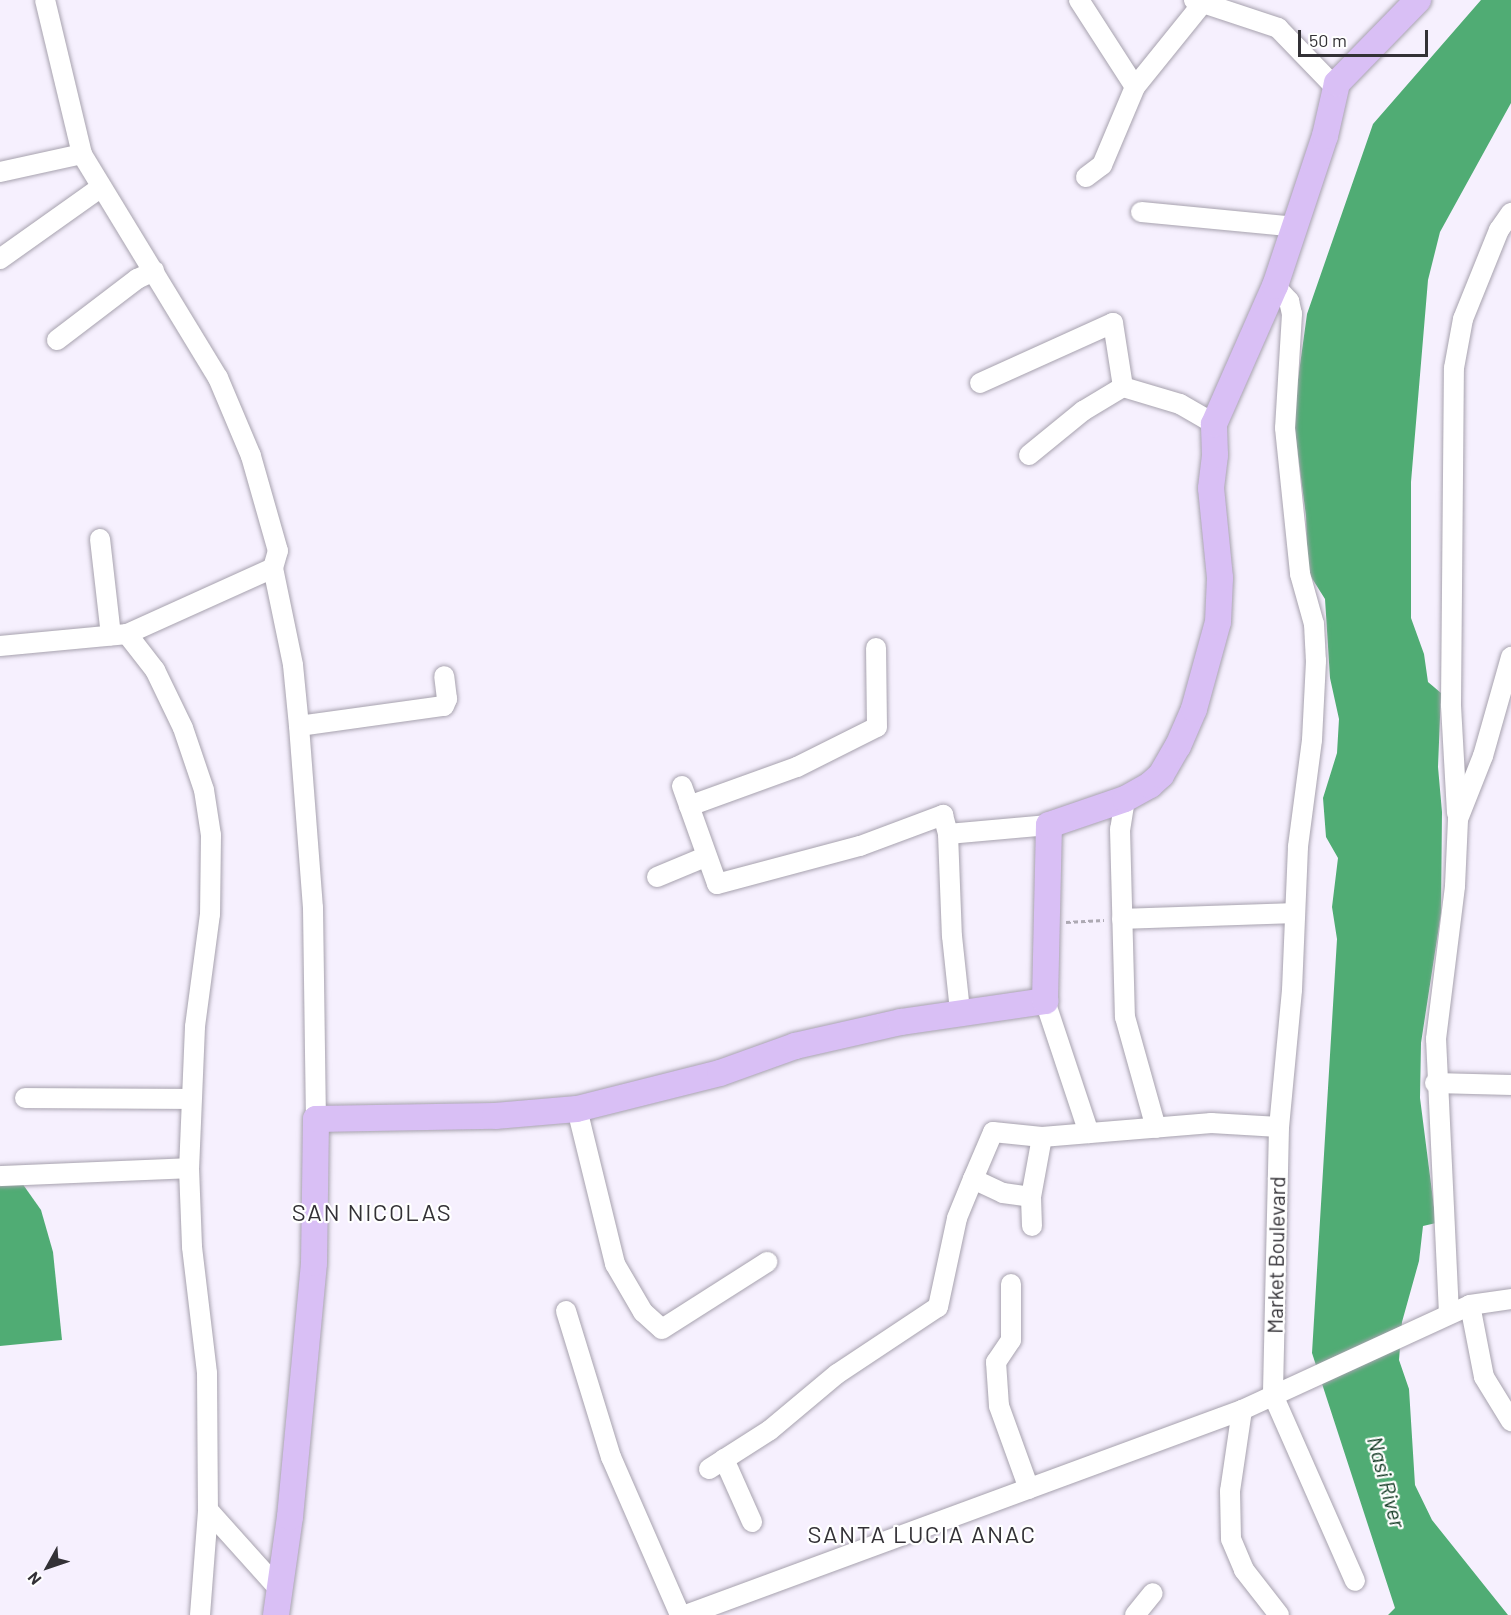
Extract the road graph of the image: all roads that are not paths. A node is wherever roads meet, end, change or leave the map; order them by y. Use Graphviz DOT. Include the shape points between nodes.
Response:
graph roads {
  1 [pos="45,0"];
  2 [pos="1079,0"];
  3 [pos="1418,0"];
  4 [pos="1198,2"];
  5 [pos="1135,87"];
  6 [pos="1335,87"];
  7 [pos="82,154"];
  8 [pos="0,172"];
  9 [pos="1086,177"];
  10 [pos="100,188"];
  11 [pos="1141,212"];
  12 [pos="1511,213"];
  13 [pos="1296,227"];
  14 [pos="0,259"];
  15 [pos="154,271"];
  16 [pos="1275,286"];
  17 [pos="57,340"];
  18 [pos="980,383"];
  19 [pos="1124,387"];
  20 [pos="1214,424"];
  21 [pos="1029,455"];
  22 [pos="100,539"];
  23 [pos="273,568"];
  24 [pos="119,635"];
  25 [pos="0,646"];
  26 [pos="876,648"];
  27 [pos="1511,657"];
  28 [pos="444,676"];
  29 [pos="299,726"];
  30 [pos="682,786"];
  31 [pos="1125,799"];
  32 [pos="689,806"];
  33 [pos="1458,819"];
  34 [pos="1049,825"];
  35 [pos="948,834"];
  36 [pos="705,857"];
  37 [pos="657,877"];
  38 [pos="1293,913"];
  39 [pos="1122,919"];
  40 [pos="1045,1001"];
  41 [pos="960,1011"];
  42 [pos="1435,1083"];
  43 [pos="1511,1085"];
  44 [pos="25,1098"];
  45 [pos="190,1099"];
  46 [pos="577,1109"];
  47 [pos="316,1119"];
  48 [pos="1279,1127"];
  49 [pos="1156,1128"];
  50 [pos="1089,1133"];
  51 [pos="1042,1137"];
  52 [pos="189,1168"];
  53 [pos="0,1176"];
  54 [pos="973,1179"];
  55 [pos="1031,1197"];
  56 [pos="1032,1226"];
  57 [pos="767,1262"];
  58 [pos="1011,1284"];
  59 [pos="1511,1299"];
  60 [pos="1470,1305"];
  61 [pos="566,1311"];
  62 [pos="1449,1314"];
  63 [pos="1273,1395"];
  64 [pos="1242,1410"];
  65 [pos="1511,1421"];
  66 [pos="1029,1489"];
  67 [pos="208,1510"];
  68 [pos="752,1522"];
  69 [pos="1355,1581"];
  70 [pos="278,1588"];
  71 [pos="1153,1593"];
  72 [pos="200,1615"];
  73 [pos="276,1615"];
  74 [pos="680,1615"];
  75 [pos="686,1615"];
  76 [pos="1135,1615"];
  77 [pos="1279,1615"];
  1 -- 7 [label="street"];
  2 -- 5 [label="street"];
  3 -- 6 [label="main road"];
  4 -- 5 [label="street"];
  4 -- 6 [label="street" via="1278,28"];
  5 -- 9 [label="street" via="1102,165"];
  6 -- 13 [label="main road" via="1325,136"];
  7 -- 8 [label="street"];
  7 -- 10 [label="street"];
  10 -- 14 [label="street"];
  10 -- 15 [label="street"];
  11 -- 13 [label="street"];
  12 -- 33 [label="street" via="1490,249 1462,319 1455,368 1451,704"];
  13 -- 16 [label="main road"];
  15 -- 17 [label="street"];
  15 -- 23 [label="street" via="218,378 251,456 279,551"];
  16 -- 20 [label="main road"];
  16 -- 38 [label="street, Market Boulevard" via="1289,302 1292,314 1285,428 1299,574 1311,607 1316,644 1312,740 1301,811"];
  18 -- 19 [label="street" via="1113,323"];
  19 -- 20 [label="street" via="1180,404"];
  19 -- 21 [label="street" via="1083,411"];
  20 -- 31 [label="main road" via="1211,488 1220,578 1218,622 1194,709 1178,746 1161,775"];
  22 -- 24 [label="street"];
  23 -- 24 [label="street"];
  23 -- 29 [label="street" via="293,665"];
  24 -- 25 [label="street"];
  24 -- 45 [label="street" via="155,670 183,728 204,790 211,835 210,914"];
  26 -- 32 [label="street" via="877,727 797,766"];
  27 -- 33 [label="street" via="1483,756"];
  28 -- 29 [label="street" via="444,706"];
  29 -- 47 [label="street" via="313,908"];
  30 -- 32 [label="street"];
  31 -- 34 [label="main road"];
  31 -- 39 [label="street" via="1120,829"];
  32 -- 36 [label="street"];
  33 -- 42 [label="street"];
  34 -- 35 [label="street"];
  34 -- 40 [label="main road"];
  35 -- 36 [label="street" via="943,815 860,846 717,884"];
  35 -- 41 [label="street"];
  36 -- 37 [label="street"];
  38 -- 39 [label="street"];
  38 -- 48 [label="street, Market Boulevard" via="1292,990"];
  39 -- 49 [label="street" via="1125,1017 1133,1057"];
  40 -- 41 [label="main road"];
  40 -- 50 [label="street"];
  41 -- 46 [label="main road" via="795,1046 720,1073"];
  42 -- 43 [label="street"];
  42 -- 62 [label="street"];
  44 -- 45 [label="street"];
  45 -- 52 [label="street"];
  46 -- 47 [label="main road" via="495,1116"];
  46 -- 57 [label="street" via="615,1264 643,1312 662,1329"];
  47 -- 70 [label="main road" via="314,1263 290,1517"];
  48 -- 49 [label="street" via="1211,1123"];
  48 -- 63 [label="street, Market Boulevard"];
  49 -- 50 [label="street"];
  50 -- 51 [label="street"];
  51 -- 54 [label="street" via="993,1132"];
  51 -- 55 [label="street"];
  52 -- 53 [label="street"];
  52 -- 67 [label="street" via="192,1247 207,1372"];
  54 -- 55 [label="street" via="1003,1193"];
  54 -- 68 [label="street" via="957,1218 938,1307 846,1367 770,1430 716,1464"];
  55 -- 56 [label="street"];
  58 -- 66 [label="street" via="1011,1340 996,1362 999,1406"];
  59 -- 60 [label="street"];
  60 -- 62 [label="street"];
  60 -- 65 [label="street" via="1484,1377"];
  61 -- 74 [label="street" via="611,1457"];
  62 -- 63 [label="street"];
  63 -- 64 [label="street"];
  63 -- 69 [label="street, Market Boulevard"];
  64 -- 66 [label="street"];
  64 -- 77 [label="street" via="1230,1491 1231,1539 1244,1570"];
  66 -- 75 [label="street"];
  67 -- 70 [label="street"];
  67 -- 72 [label="street"];
  70 -- 73 [label="main road"];
  71 -- 76 [label="street"];
}
